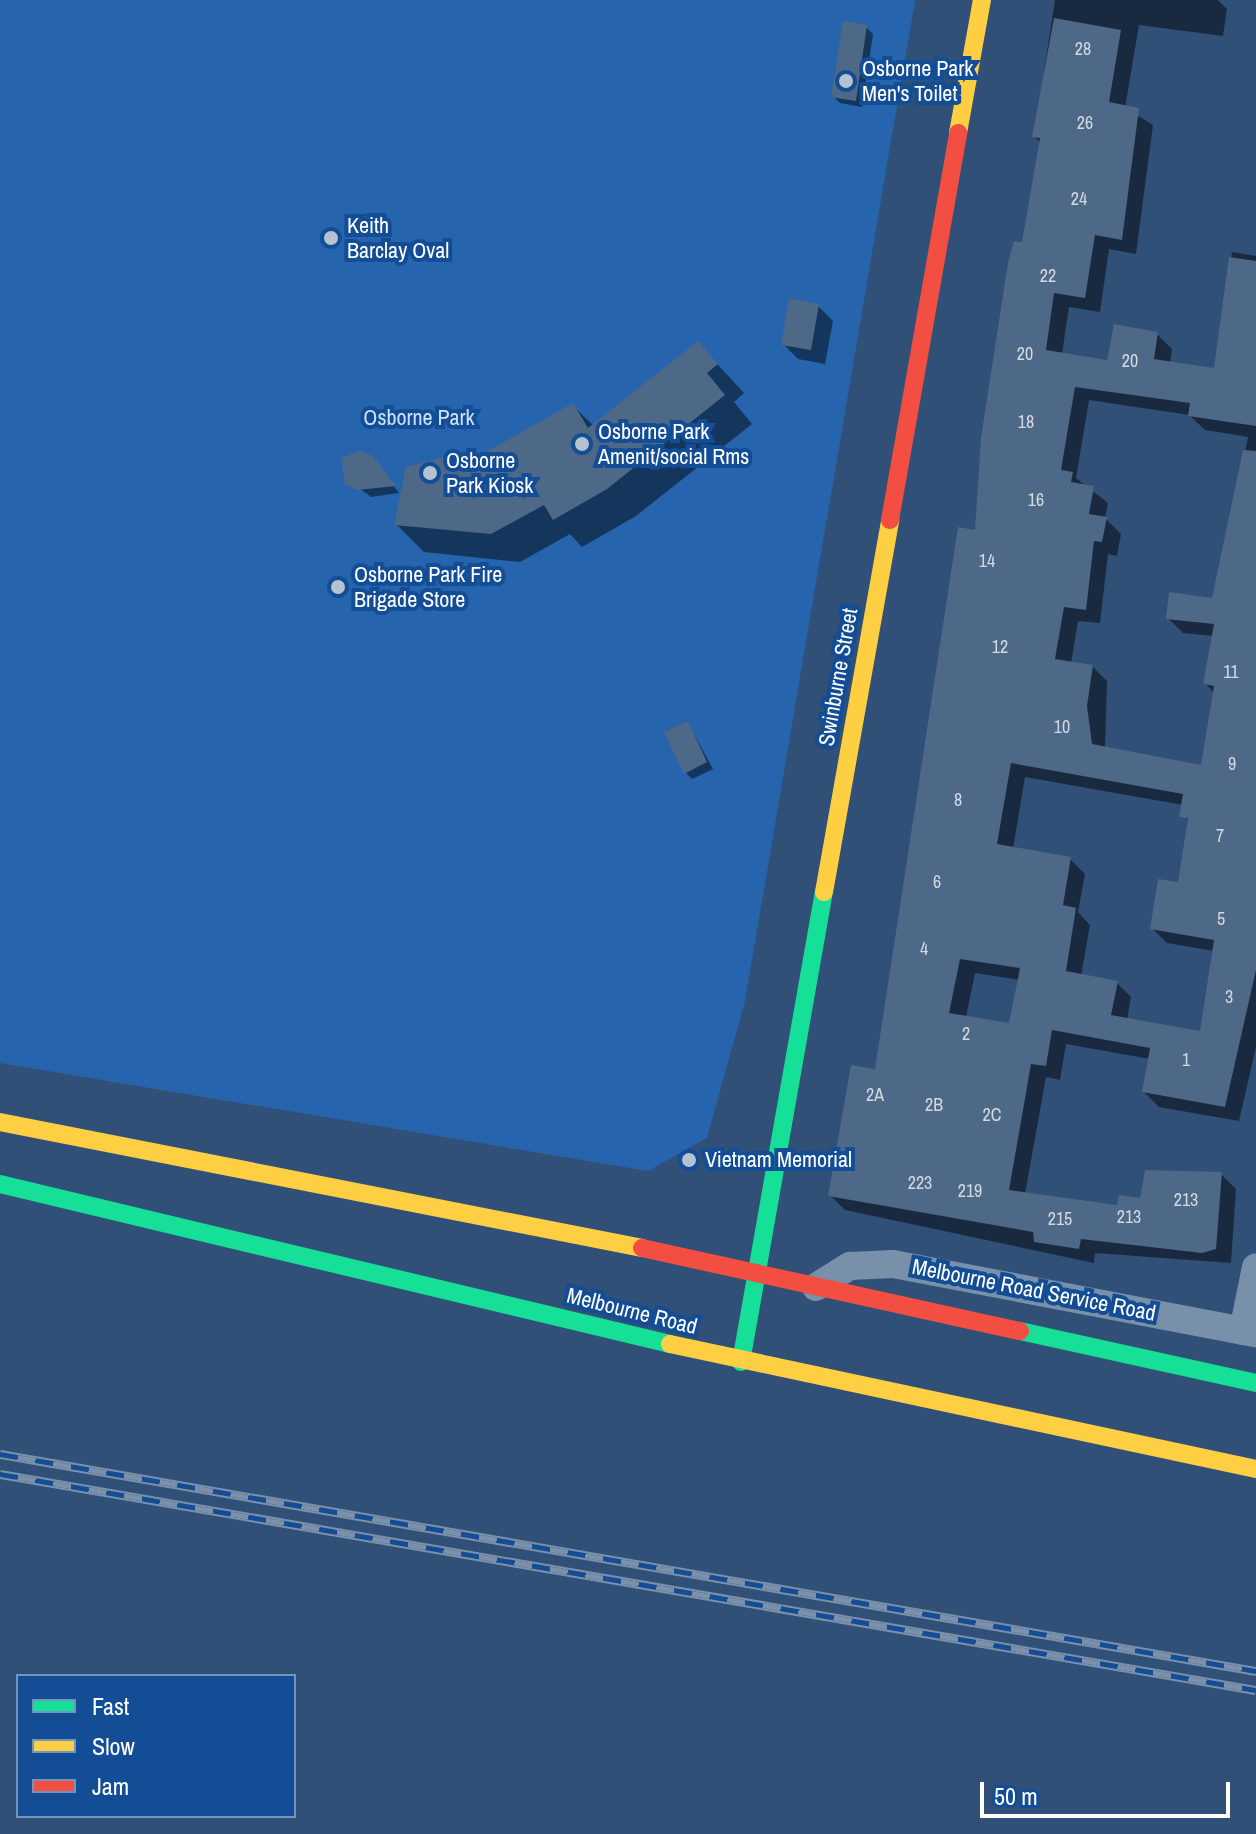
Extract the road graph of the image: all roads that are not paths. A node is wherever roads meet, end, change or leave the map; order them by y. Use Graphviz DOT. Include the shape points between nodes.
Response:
graph roads {
  1 [pos="982,0"];
  2 [pos="0,1122"];
  3 [pos="0,1184"];
  4 [pos="1256,1267"];
  5 [pos="757,1273"];
  6 [pos="816,1287"];
  7 [pos="1250,1332"];
  8 [pos="741,1362"];
  9 [pos="1256,1383"];
  10 [pos="1256,1469"];
  1 -- 5 [label="main road, Swinburne Street"];
  2 -- 5 [label="main road"];
  3 -- 8 [label="main road, Melbourne Road"];
  4 -- 7 [label="street"];
  5 -- 6 [label="main road"];
  5 -- 8 [label="main road, Swinburne Street"];
  6 -- 7 [label="street, Melbourne Road Service Road" via="850,1266 893,1264"];
  6 -- 9 [label="main road"];
  8 -- 10 [label="main road, Melbourne Road"];
}
